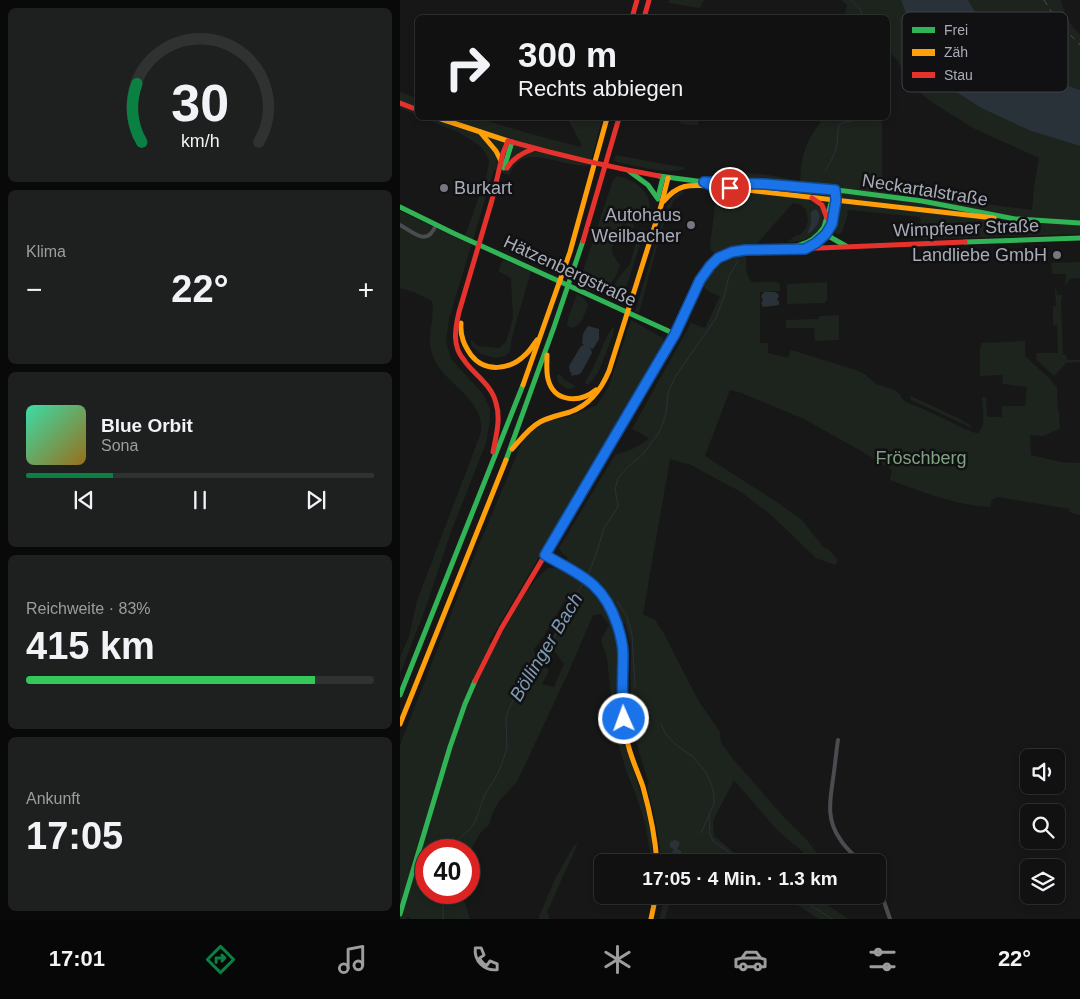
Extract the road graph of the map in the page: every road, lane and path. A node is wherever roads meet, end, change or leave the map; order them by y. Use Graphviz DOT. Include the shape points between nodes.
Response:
graph roads {
  1 [pos="637,0"];
  2 [pos="649,0"];
  3 [pos="633,15"];
  4 [pos="645,15"];
  5 [pos="400,103"];
  6 [pos="415,109"];
  7 [pos="444,120"];
  8 [pos="606,120"];
  9 [pos="618,120"];
  10 [pos="480,132"];
  11 [pos="510,142"];
  12 [pos="533,149"];
  13 [pos="501,161"];
  14 [pos="629,171"];
  15 [pos="503,175"];
  16 [pos="666,177"];
  17 [pos="704,182"];
  18 [pos="712,186"];
  19 [pos="835,190"];
  20 [pos="807,196"];
  21 [pos="658,199"];
  22 [pos="834,199"];
  23 [pos="661,206"];
  24 [pos="400,207"];
  25 [pos="827,218"];
  26 [pos="1021,220"];
  27 [pos="1080,223"];
  28 [pos="400,225"];
  29 [pos="436,225"];
  30 [pos="823,234"];
  31 [pos="482,238"];
  32 [pos="1080,238"];
  33 [pos="854,246"];
  34 [pos="805,249"];
  35 [pos="745,250"];
  36 [pos="478,253"];
  37 [pos="628,304"];
  38 [pos="624,318"];
  39 [pos="543,331"];
  40 [pos="675,334"];
  41 [pos="548,347"];
  42 [pos="508,453"];
  43 [pos="489,472"];
  44 [pos="545,555"];
  45 [pos="400,695"];
  46 [pos="400,724"];
  47 [pos="838,740"];
  48 [pos="657,854"];
  49 [pos="853,854"];
  50 [pos="654,904"];
  51 [pos="885,904"];
  52 [pos="400,914"];
  53 [pos="652,919"];
  54 [pos="890,919"];
  1 -- 3 [label="main road"];
  2 -- 4 [label="main road"];
  5 -- 6 [label="main road"];
  7 -- 10 [label="main road, Neckartalstraße"];
  8 -- 39 [label="main road" via="564,270"];
  9 -- 41 [label="main road"];
  10 -- 11 [label="main road, Neckartalstraße"];
  10 -- 13 [label="main road"];
  11 -- 12 [label="main road, Neckartalstraße"];
  11 -- 13 [label="main road"];
  11 -- 15 [label="main road"];
  12 -- 14 [label="main road, Neckartalstraße"];
  12 -- 15 [label="main road" via="514,158"];
  13 -- 31 [label="main road"];
  14 -- 16 [label="main road, Neckartalstraße"];
  14 -- 21 [label="main road" via="648,185"];
  15 -- 31 [label="main road"];
  16 -- 17 [label="main road, Neckartalstraße"];
  16 -- 21 [label="main road"];
  16 -- 23 [label="main road"];
  17 -- 18 [label="main road, Neckartalstraße"];
  17 -- 19 [label="main road, Neckartalstraße"];
  18 -- 20 [label="main road, Neckartalstraße"];
  18 -- 23 [label="main road" via="678,187"];
  19 -- 22 [label="main road"];
  19 -- 26 [label="main road, Neckartalstraße" via="922,201"];
  20 -- 22 [label="main road, Neckartalstraße"];
  20 -- 25 [label="main road" via="822,206"];
  21 -- 37 [label="main road"];
  22 -- 25 [label="main road"];
  22 -- 26 [label="main road, Neckartalstraße"];
  22 -- 30 [label="main road" via="832,224"];
  23 -- 37 [label="main road"];
  24 -- 29 [label="main road, Hätzenbergstraße"];
  25 -- 30 [label="main road"];
  26 -- 27 [label="main road, Neckartalstraße"];
  28 -- 29 [label="street" via="422,237 431,234"];
  29 -- 40 [label="main road, Hätzenbergstraße"];
  30 -- 33 [label="main road, Wimpfener Straße" via="841,244"];
  30 -- 34 [label="main road"];
  30 -- 35 [label="main road, Wimpfener Straße" via="800,246"];
  31 -- 36 [label="main road"];
  32 -- 33 [label="main road, Wimpfener Straße"];
  33 -- 34 [label="main road, Wimpfener Straße"];
  34 -- 35 [label="main road, Wimpfener Straße"];
  35 -- 40 [label="main road, Wimpfener Straße" via="723,256 710,266"];
  36 -- 39 [label="main road" via="461,327 464,346 476,362 494,368 517,362"];
  36 -- 43 [label="main road" via="459,317 456,341 462,358 490,390 498,407 499,428"];
  37 -- 38 [label="main road"];
  38 -- 41 [label="main road" via="598,388 588,397 578,400 563,397 552,387 547,376"];
  38 -- 42 [label="main road" via="609,371 598,394 582,407 535,425"];
  39 -- 43 [label="main road"];
  40 -- 44 [label="main road, Wimpfener Straße"];
  41 -- 42 [label="main road"];
  42 -- 46 [label="main road"];
  43 -- 45 [label="main road"];
  44 -- 48 [label="main road" via="596,586 612,609 622,640 622,709 627,741 645,794"];
  44 -- 52 [label="main road, Wimpfener Straße" via="488,651 466,702"];
  47 -- 49 [label="street" via="830,815 840,840"];
  50 -- 53 [label="main road"];
  51 -- 54 [label="street"];
}
